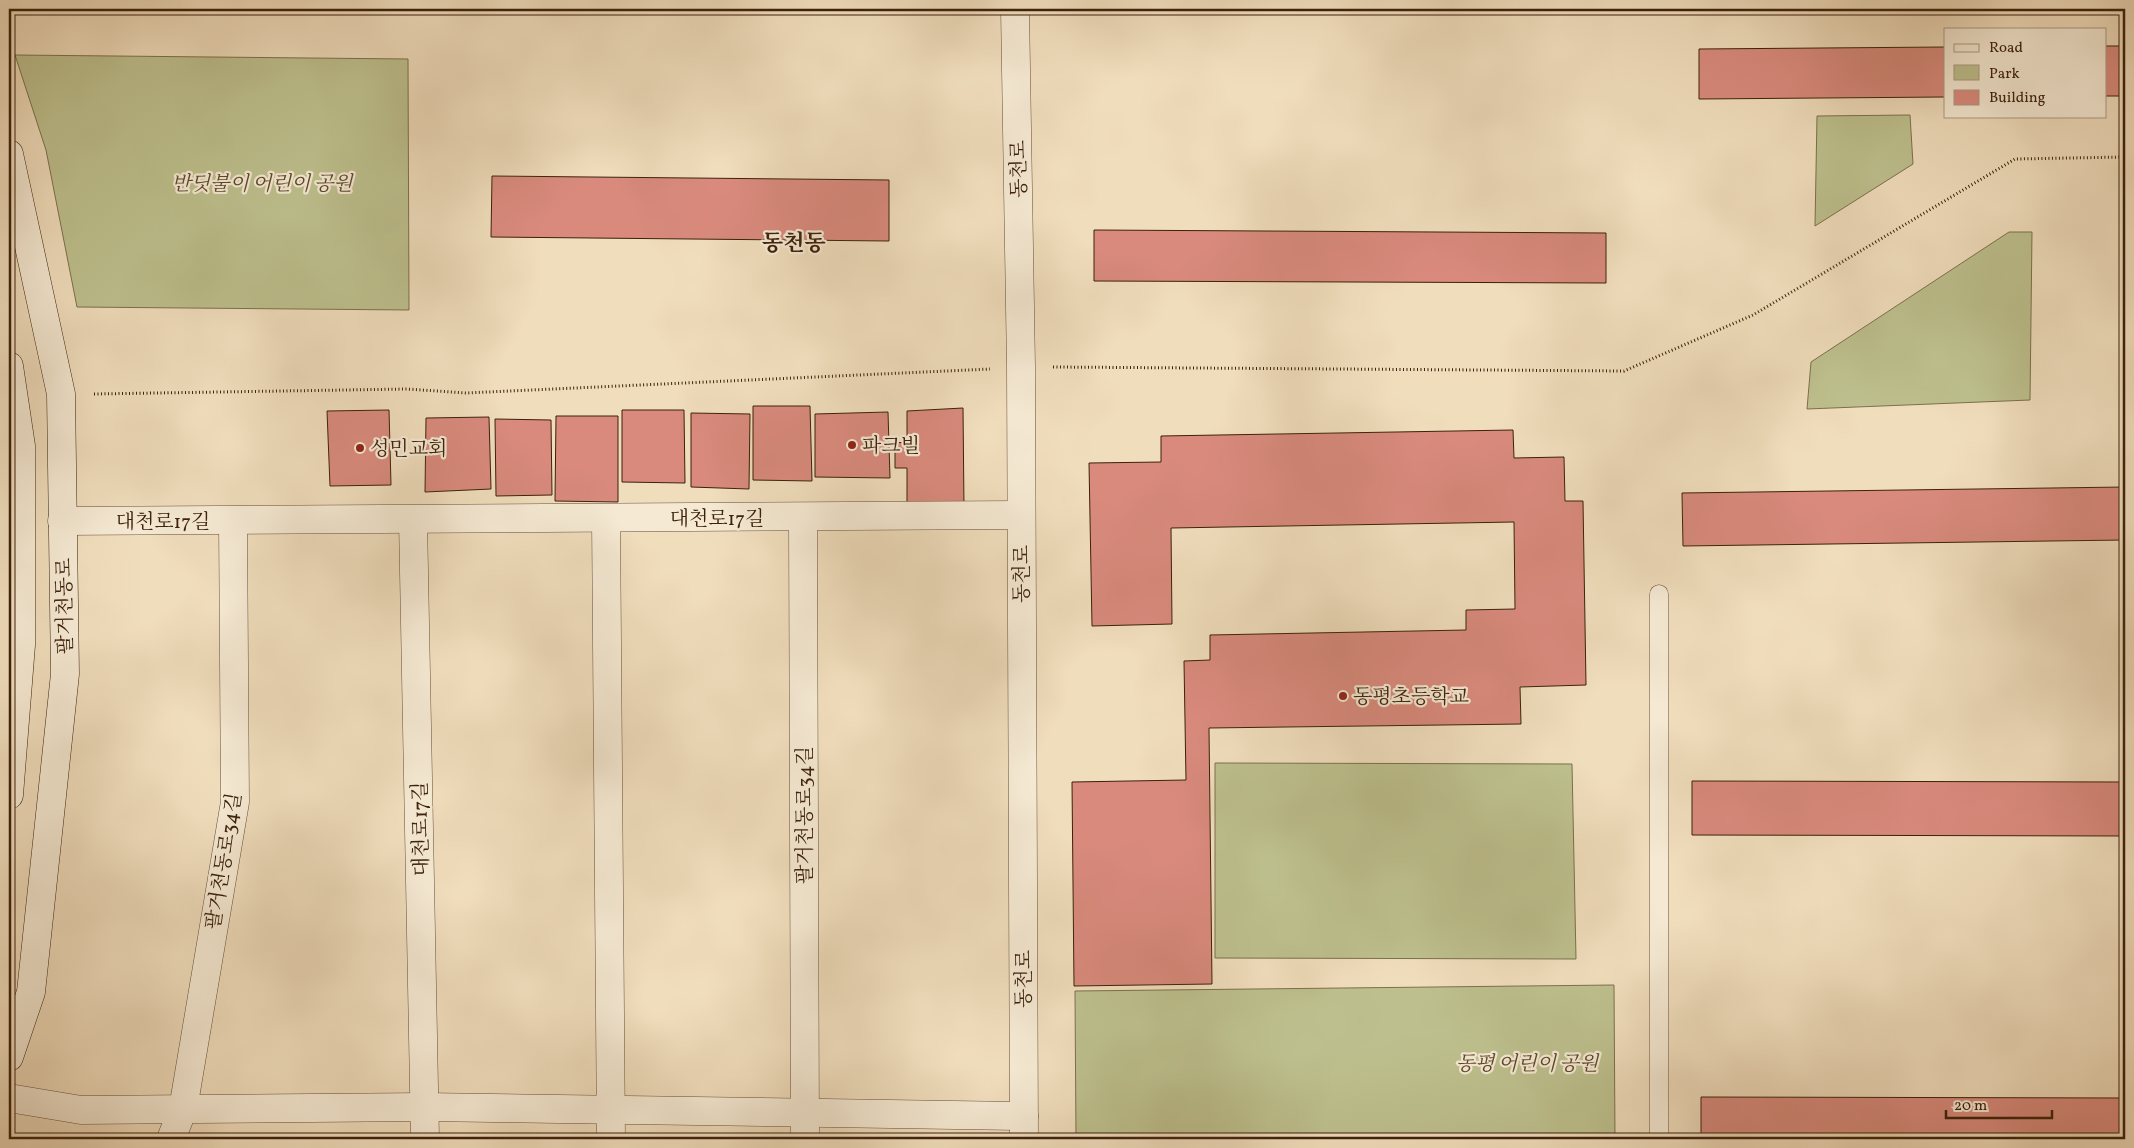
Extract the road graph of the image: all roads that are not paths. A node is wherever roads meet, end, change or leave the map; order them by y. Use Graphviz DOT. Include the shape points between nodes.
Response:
graph roads {
  1 [pos="1015,9"];
  2 [pos="9,154"];
  3 [pos="9,366"];
  4 [pos="1021,515"];
  5 [pos="803,518"];
  6 [pos="606,519"];
  7 [pos="414,520"];
  8 [pos="62,521"];
  9 [pos="233,521"];
  10 [pos="1659,594"];
  11 [pos="9,795"];
  12 [pos="9,1057"];
  13 [pos="9,1098"];
  14 [pos="425,1107"];
  15 [pos="182,1109"];
  16 [pos="611,1110"];
  17 [pos="806,1112"];
  18 [pos="1024,1127"];
  19 [pos="171,1139"];
  20 [pos="425,1139"];
  21 [pos="611,1139"];
  22 [pos="806,1139"];
  23 [pos="1659,1139"];
  1 -- 4 [label="street, 동천로"];
  2 -- 8 [label="street, 팔거천동로" via="61,394"];
  3 -- 11 [label="street, 팔거천동로" via="21,446 21,645"];
  4 -- 5 [label="street, 대천로17길"];
  4 -- 18 [label="street, 동천로"];
  5 -- 6 [label="street, 대천로17길"];
  5 -- 17 [label="street, 팔거천동로34길"];
  6 -- 7 [label="street, 대천로17길"];
  6 -- 16 [label="street"];
  7 -- 9 [label="street, 대천로17길"];
  7 -- 14 [label="street, 대천로17길"];
  8 -- 9 [label="street, 대천로17길"];
  8 -- 12 [label="street, 팔거천동로" via="65,674 31,992"];
  9 -- 15 [label="street, 팔거천동로34길" via="235,802"];
  10 -- 23 [label="lane"];
  13 -- 15 [label="street" via="81,1110"];
  14 -- 15 [label="street"];
  14 -- 16 [label="street"];
  14 -- 20 [label="street, 대천로17길"];
  15 -- 19 [label="street, 팔거천동로34길"];
  16 -- 17 [label="street"];
  16 -- 21 [label="street"];
  17 -- 18 [label="street"];
  17 -- 22 [label="street, 팔거천동로34길"];
}
